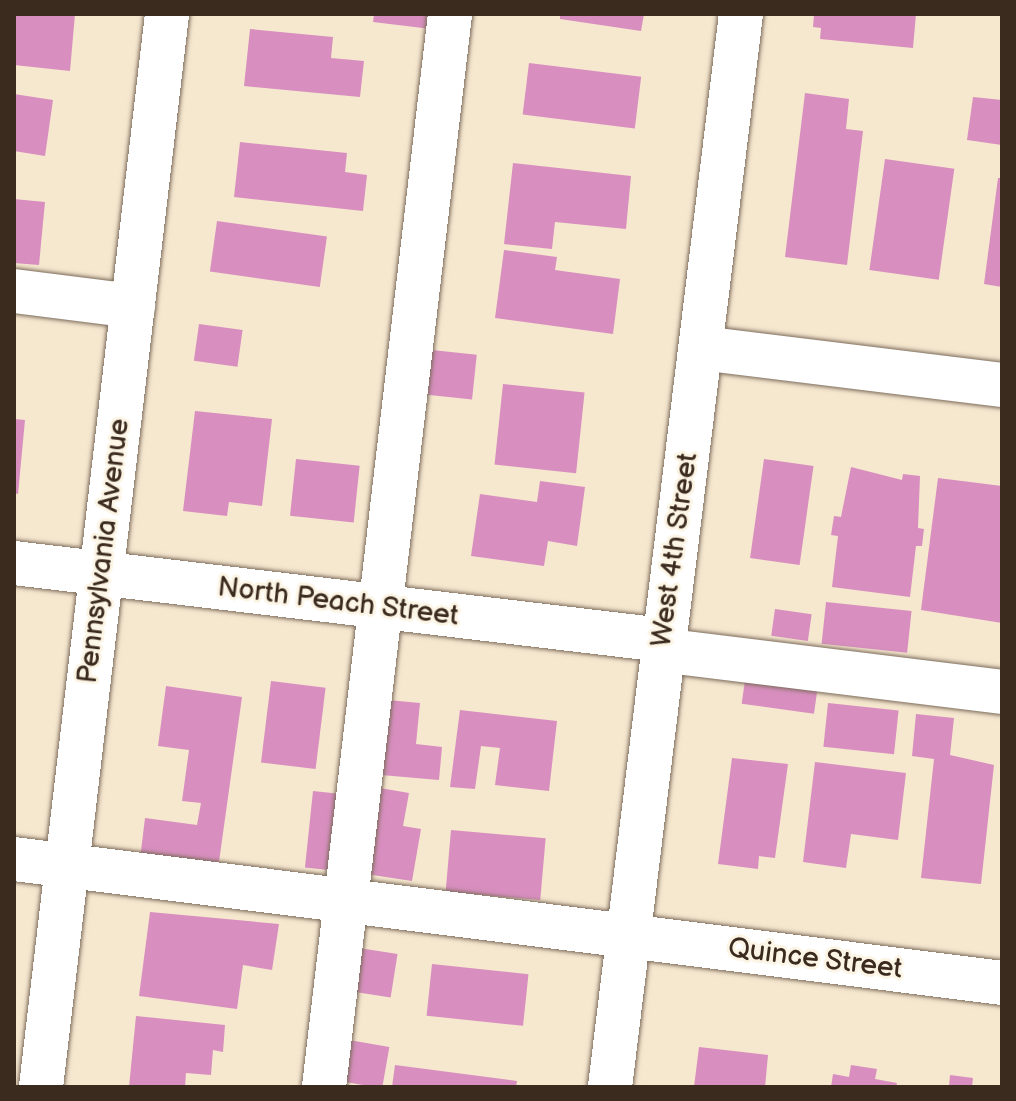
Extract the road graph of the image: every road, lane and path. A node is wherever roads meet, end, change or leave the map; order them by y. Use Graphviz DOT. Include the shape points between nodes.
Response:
graph roads {
  1 [pos="167,14"];
  2 [pos="450,14"];
  3 [pos="741,14"];
  4 [pos="14,291"];
  5 [pos="133,306"];
  6 [pos="701,348"];
  7 [pos="1002,385"];
  8 [pos="14,563"];
  9 [pos="101,573"];
  10 [pos="381,607"];
  11 [pos="662,645"];
  12 [pos="1002,692"];
  13 [pos="14,859"];
  14 [pos="67,866"];
  15 [pos="346,901"];
  16 [pos="628,936"];
  17 [pos="1002,983"];
  18 [pos="41,1087"];
  19 [pos="324,1087"];
  20 [pos="610,1087"];
  1 -- 5 [label="street, Pennsylvania Avenue"];
  2 -- 10 [label="street"];
  3 -- 6 [label="street, West 4th Street"];
  4 -- 5 [label="street"];
  5 -- 9 [label="street, Pennsylvania Avenue"];
  6 -- 7 [label="street"];
  6 -- 11 [label="street, West 4th Street"];
  8 -- 9 [label="street, North Peach Street"];
  9 -- 10 [label="street, North Peach Street"];
  9 -- 14 [label="street, Pennsylvania Avenue"];
  10 -- 11 [label="street, North Peach Street"];
  10 -- 15 [label="street"];
  11 -- 12 [label="street, North Peach Street"];
  11 -- 16 [label="street, West 4th Street"];
  13 -- 14 [label="street, Quince Street"];
  14 -- 15 [label="street, Quince Street"];
  14 -- 18 [label="street, Pennsylvania Avenue"];
  15 -- 16 [label="street, Quince Street"];
  15 -- 19 [label="street"];
  16 -- 17 [label="street, Quince Street"];
  16 -- 20 [label="street, West 4th Street"];
}
